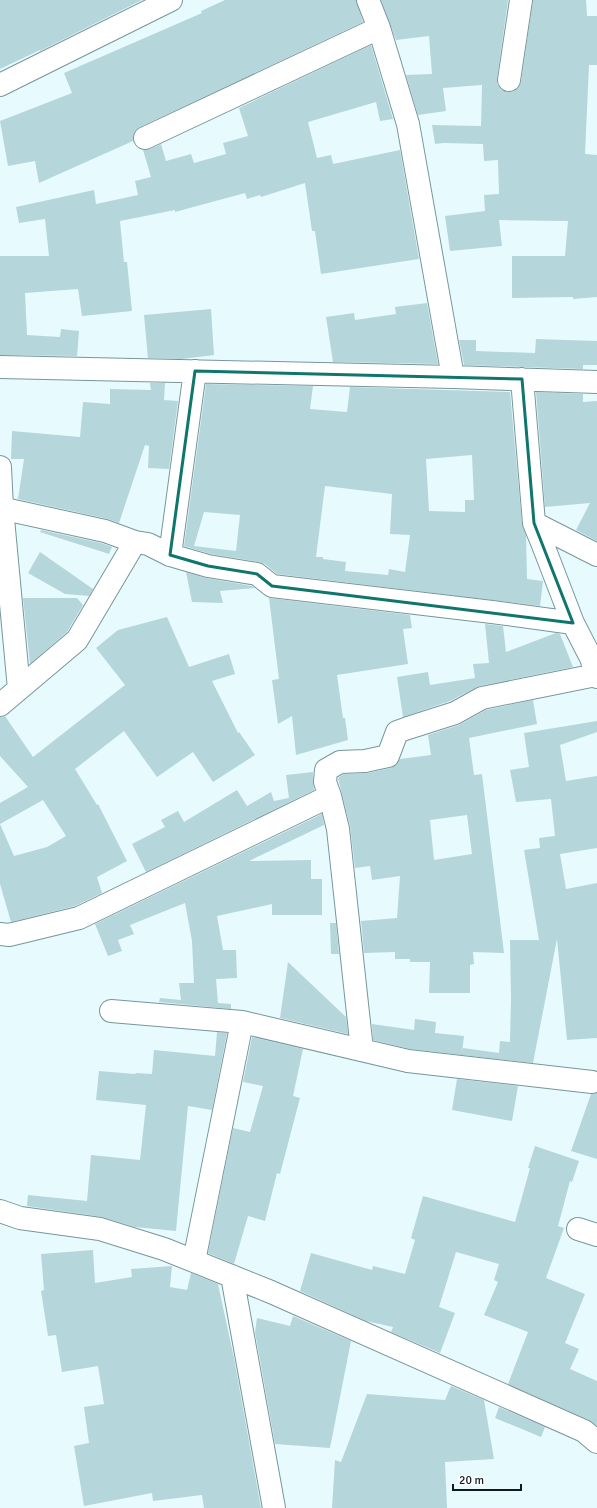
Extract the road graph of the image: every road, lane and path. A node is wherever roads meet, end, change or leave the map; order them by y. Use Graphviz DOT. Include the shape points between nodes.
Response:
graph roads {
  1 [pos="171,0"];
  2 [pos="368,0"];
  3 [pos="521,0"];
  4 [pos="379,28"];
  5 [pos="509,80"];
  6 [pos="0,85"];
  7 [pos="145,138"];
  8 [pos="0,367"];
  9 [pos="195,371"];
  10 [pos="453,377"];
  11 [pos="522,379"];
  12 [pos="597,382"];
  13 [pos="0,467"];
  14 [pos="1,508"];
  15 [pos="534,523"];
  16 [pos="135,542"];
  17 [pos="170,555"];
  18 [pos="597,555"];
  19 [pos="573,623"];
  20 [pos="596,676"];
  21 [pos="19,689"];
  22 [pos="0,705"];
  23 [pos="330,796"];
  24 [pos="0,934"];
  25 [pos="111,1011"];
  26 [pos="242,1022"];
  27 [pos="362,1050"];
  28 [pos="592,1082"];
  29 [pos="0,1211"];
  30 [pos="194,1261"];
  31 [pos="232,1276"];
  32 [pos="597,1442"];
  33 [pos="274,1508"];
  1 -- 6 [label="street"];
  2 -- 4 [label="street"];
  3 -- 5 [label="street"];
  4 -- 7 [label="street"];
  4 -- 10 [label="street" via="408,124"];
  8 -- 9 [label="street"];
  9 -- 10 [label="street"];
  9 -- 17 [label="street"];
  10 -- 11 [label="street"];
  11 -- 12 [label="street"];
  11 -- 15 [label="street"];
  13 -- 14 [label="street"];
  14 -- 16 [label="street" via="105,531"];
  14 -- 21 [label="street"];
  15 -- 18 [label="street"];
  15 -- 19 [label="street"];
  16 -- 17 [label="street" via="148,544"];
  16 -- 21 [label="street" via="78,640"];
  17 -- 19 [label="street" via="208,566 257,574 272,586"];
  19 -- 20 [label="street" via="591,658"];
  20 -- 23 [label="street" via="482,698 455,713 397,732 388,756 365,761 340,762 326,770 325,782"];
  21 -- 22 [label="street"];
  23 -- 24 [label="street" via="79,918 9,935"];
  23 -- 27 [label="street" via="338,829"];
  25 -- 26 [label="street"];
  26 -- 27 [label="street"];
  26 -- 30 [label="street"];
  27 -- 28 [label="street" via="408,1061"];
  29 -- 30 [label="street" via="20,1218 100,1229"];
  30 -- 31 [label="street"];
  31 -- 32 [label="street" via="584,1431"];
  31 -- 33 [label="street"];
}
